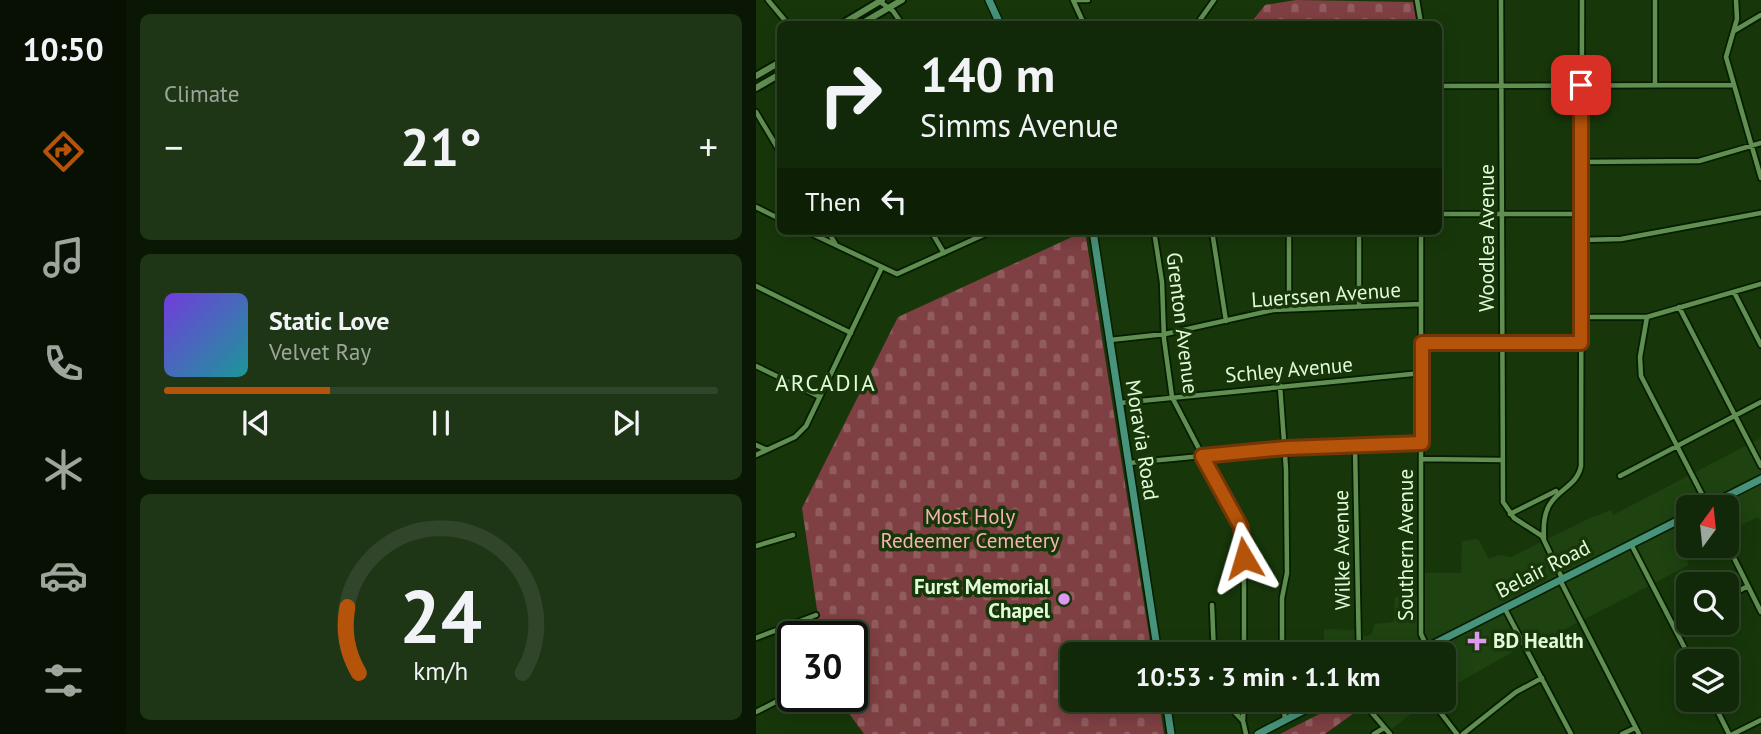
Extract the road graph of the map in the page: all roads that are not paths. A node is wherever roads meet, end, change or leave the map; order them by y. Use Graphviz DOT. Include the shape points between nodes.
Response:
graph roads {
  1 [pos="768,0"];
  2 [pos="880,0"];
  3 [pos="902,0"];
  4 [pos="989,0"];
  5 [pos="1073,0"];
  6 [pos="1088,0"];
  7 [pos="1214,0"];
  8 [pos="1417,0"];
  9 [pos="1501,0"];
  10 [pos="1582,0"];
  11 [pos="1655,0"];
  12 [pos="1737,0"];
  13 [pos="888,8"];
  14 [pos="1761,15"];
  15 [pos="786,21"];
  16 [pos="847,21"];
  17 [pos="866,21"];
  18 [pos="899,21"];
  19 [pos="999,21"];
  20 [pos="1083,21"];
  21 [pos="1199,21"];
  22 [pos="1420,21"];
  23 [pos="1734,32"];
  24 [pos="777,64"];
  25 [pos="756,76"];
  26 [pos="777,76"];
  27 [pos="1581,85"];
  28 [pos="1655,85"];
  29 [pos="1733,85"];
  30 [pos="1442,86"];
  31 [pos="1502,86"];
  32 [pos="756,88"];
  33 [pos="756,112"];
  34 [pos="1761,142"];
  35 [pos="1751,145"];
  36 [pos="777,147"];
  37 [pos="1581,162"];
  38 [pos="1761,178"];
  39 [pos="756,207"];
  40 [pos="1761,213"];
  41 [pos="1442,214"];
  42 [pos="1503,214"];
  43 [pos="1581,214"];
  44 [pos="777,218"];
  45 [pos="815,235"];
  46 [pos="830,235"];
  47 [pos="933,235"];
  48 [pos="983,235"];
  49 [pos="1094,235"];
  50 [pos="1155,235"];
  51 [pos="1213,235"];
  52 [pos="1289,235"];
  53 [pos="1359,235"];
  54 [pos="1422,235"];
  55 [pos="1581,240"];
  56 [pos="836,245"];
  57 [pos="944,253"];
  58 [pos="881,269"];
  59 [pos="1761,284"];
  60 [pos="756,286"];
  61 [pos="1734,292"];
  62 [pos="1421,304"];
  63 [pos="1359,306"];
  64 [pos="1679,307"];
  65 [pos="1289,309"];
  66 [pos="1581,317"];
  67 [pos="1647,317"];
  68 [pos="1226,321"];
  69 [pos="850,333"];
  70 [pos="1165,334"];
  71 [pos="1109,340"];
  72 [pos="1422,343"];
  73 [pos="1502,343"];
  74 [pos="1581,343"];
  75 [pos="1761,345"];
  76 [pos="756,366"];
  77 [pos="1422,373"];
  78 [pos="1280,386"];
  79 [pos="820,397"];
  80 [pos="1172,397"];
  81 [pos="1761,402"];
  82 [pos="1119,403"];
  83 [pos="1736,416"];
  84 [pos="1422,443"];
  85 [pos="756,445"];
  86 [pos="1355,446"];
  87 [pos="1677,446"];
  88 [pos="1286,448"];
  89 [pos="767,450"];
  90 [pos="756,455"];
  91 [pos="1202,456"];
  92 [pos="1422,459"];
  93 [pos="1502,460"];
  94 [pos="1129,463"];
  95 [pos="1761,466"];
  96 [pos="1620,476"];
  97 [pos="1761,478"];
  98 [pos="1560,490"];
  99 [pos="1701,495"];
  100 [pos="1729,495"];
  101 [pos="1510,514"];
  102 [pos="1676,522"];
  103 [pos="793,535"];
  104 [pos="1544,539"];
  105 [pos="1631,544"];
  106 [pos="756,546"];
  107 [pos="1734,558"];
  108 [pos="1561,579"];
  109 [pos="1748,586"];
  110 [pos="1739,591"];
  111 [pos="1212,606"];
  112 [pos="1505,608"];
  113 [pos="1761,612"];
  114 [pos="816,615"];
  115 [pos="1676,624"];
  116 [pos="1673,625"];
  117 [pos="756,638"];
  118 [pos="1156,642"];
  119 [pos="1214,642"];
  120 [pos="1244,642"];
  121 [pos="1282,642"];
  122 [pos="1359,642"];
  123 [pos="1425,642"];
  124 [pos="1437,642"];
  125 [pos="1685,649"];
  126 [pos="1542,678"];
  127 [pos="777,702"];
  128 [pos="756,712"];
  129 [pos="1234,712"];
  130 [pos="1243,712"];
  131 [pos="1284,712"];
  132 [pos="1301,712"];
  133 [pos="1371,712"];
  134 [pos="1440,712"];
  135 [pos="1719,712"];
  136 [pos="1168,713"];
  137 [pos="1285,720"];
  138 [pos="1761,720"];
  139 [pos="1243,721"];
  140 [pos="1384,728"];
  141 [pos="1635,728"];
  142 [pos="1171,734"];
  143 [pos="1246,734"];
  144 [pos="1258,734"];
  145 [pos="1374,734"];
  146 [pos="1390,734"];
  147 [pos="1457,734"];
  148 [pos="1463,734"];
  149 [pos="1571,734"];
  150 [pos="1622,734"];
  151 [pos="1639,734"];
  152 [pos="1731,734"];
  1 -- 15 [label="street"];
  2 -- 13 [label="street"];
  2 -- 16 [label="main road"];
  3 -- 13 [label="main road"];
  4 -- 19 [label="main road"];
  5 -- 6 [label="street"];
  5 -- 20 [label="street"];
  7 -- 21 [label="street"];
  8 -- 22 [label="street"];
  9 -- 31 [label="street, Woodlea Avenue"];
  10 -- 27 [label="street"];
  11 -- 28 [label="street"];
  12 -- 23 [label="street"];
  13 -- 17 [label="main road"];
  13 -- 18 [label="street"];
  14 -- 23 [label="street"];
  23 -- 29 [label="street" via="1726,52"];
  24 -- 25 [label="main road"];
  26 -- 32 [label="main road"];
  27 -- 28 [label="street"];
  27 -- 31 [label="street"];
  27 -- 37 [label="street"];
  28 -- 29 [label="street"];
  29 -- 35 [label="street"];
  30 -- 31 [label="street"];
  31 -- 42 [label="street, Woodlea Avenue"];
  33 -- 36 [label="street"];
  34 -- 35 [label="street"];
  35 -- 37 [label="street" via="1692,161"];
  35 -- 38 [label="street"];
  37 -- 43 [label="street"];
  39 -- 44 [label="street"];
  40 -- 55 [label="street" via="1621,239"];
  41 -- 42 [label="street"];
  42 -- 43 [label="street"];
  42 -- 73 [label="street, Woodlea Avenue"];
  43 -- 55 [label="street"];
  45 -- 56 [label="street"];
  46 -- 56 [label="street"];
  47 -- 57 [label="street"];
  48 -- 57 [label="street"];
  49 -- 71 [label="main road, Moravia Road"];
  50 -- 70 [label="street, Grenton Avenue"];
  51 -- 68 [label="street"];
  52 -- 65 [label="street"];
  53 -- 63 [label="street"];
  54 -- 62 [label="street, Southern Avenue"];
  55 -- 66 [label="street"];
  56 -- 58 [label="street"];
  57 -- 58 [label="street" via="900,273"];
  58 -- 69 [label="street"];
  59 -- 61 [label="street"];
  60 -- 69 [label="street"];
  61 -- 64 [label="street"];
  61 -- 75 [label="street"];
  62 -- 63 [label="street, Luerssen Avenue"];
  62 -- 72 [label="street, Southern Avenue"];
  63 -- 65 [label="street, Luerssen Avenue"];
  64 -- 67 [label="street"];
  64 -- 83 [label="street"];
  65 -- 68 [label="street, Luerssen Avenue"];
  66 -- 67 [label="street"];
  66 -- 74 [label="street"];
  67 -- 87 [label="street" via="1640,372"];
  68 -- 70 [label="street, Luerssen Avenue"];
  69 -- 79 [label="street"];
  70 -- 71 [label="street, Luerssen Avenue"];
  70 -- 80 [label="street, Grenton Avenue"];
  71 -- 82 [label="main road, Moravia Road"];
  72 -- 73 [label="street"];
  72 -- 77 [label="street, Southern Avenue"];
  73 -- 74 [label="street"];
  73 -- 93 [label="street, Woodlea Avenue"];
  74 -- 98 [label="street" via="1581,466"];
  76 -- 79 [label="street"];
  77 -- 78 [label="street, Schley Avenue"];
  77 -- 84 [label="street, Southern Avenue"];
  78 -- 80 [label="street, Schley Avenue"];
  78 -- 88 [label="street"];
  79 -- 89 [label="street" via="802,431"];
  80 -- 82 [label="street, Schley Avenue"];
  80 -- 91 [label="street, Grenton Avenue"];
  81 -- 83 [label="street"];
  82 -- 94 [label="main road, Moravia Road"];
  83 -- 87 [label="street"];
  83 -- 95 [label="street"];
  84 -- 86 [label="street"];
  84 -- 92 [label="street, Southern Avenue"];
  85 -- 89 [label="street"];
  86 -- 88 [label="street"];
  86 -- 122 [label="street, Wilke Avenue"];
  87 -- 96 [label="street"];
  87 -- 99 [label="street"];
  88 -- 91 [label="street"];
  88 -- 121 [label="street" via="1287,573"];
  89 -- 90 [label="street"];
  91 -- 94 [label="street"];
  91 -- 120 [label="street, Grenton Avenue" via="1244,535"];
  92 -- 93 [label="street"];
  92 -- 123 [label="street, Southern Avenue" via="1421,634"];
  93 -- 101 [label="street, Woodlea Avenue" via="1503,502"];
  94 -- 118 [label="main road, Moravia Road"];
  97 -- 100 [label="main road"];
  98 -- 101 [label="street"];
  98 -- 104 [label="street" via="1546,513"];
  101 -- 104 [label="street"];
  102 -- 105 [label="main road, Belair Road"];
  103 -- 106 [label="street"];
  104 -- 108 [label="street"];
  105 -- 108 [label="main road, Belair Road"];
  105 -- 116 [label="street"];
  107 -- 109 [label="street"];
  108 -- 112 [label="main road, Belair Road"];
  108 -- 141 [label="street"];
  109 -- 110 [label="street"];
  109 -- 113 [label="street"];
  111 -- 119 [label="street"];
  112 -- 124 [label="main road, Belair Road"];
  112 -- 126 [label="street"];
  114 -- 117 [label="street"];
  115 -- 116 [label="street"];
  116 -- 125 [label="street"];
  126 -- 148 [label="street" via="1516,692"];
  126 -- 149 [label="street"];
  127 -- 128 [label="street"];
  129 -- 139 [label="street"];
  130 -- 139 [label="street"];
  131 -- 137 [label="street"];
  132 -- 137 [label="main road"];
  133 -- 140 [label="street"];
  134 -- 147 [label="street"];
  135 -- 152 [label="street"];
  136 -- 142 [label="main road"];
  137 -- 144 [label="main road"];
  138 -- 152 [label="street"];
  139 -- 143 [label="street"];
  140 -- 145 [label="street"];
  140 -- 146 [label="street"];
  141 -- 150 [label="street"];
  141 -- 151 [label="street"];
}
